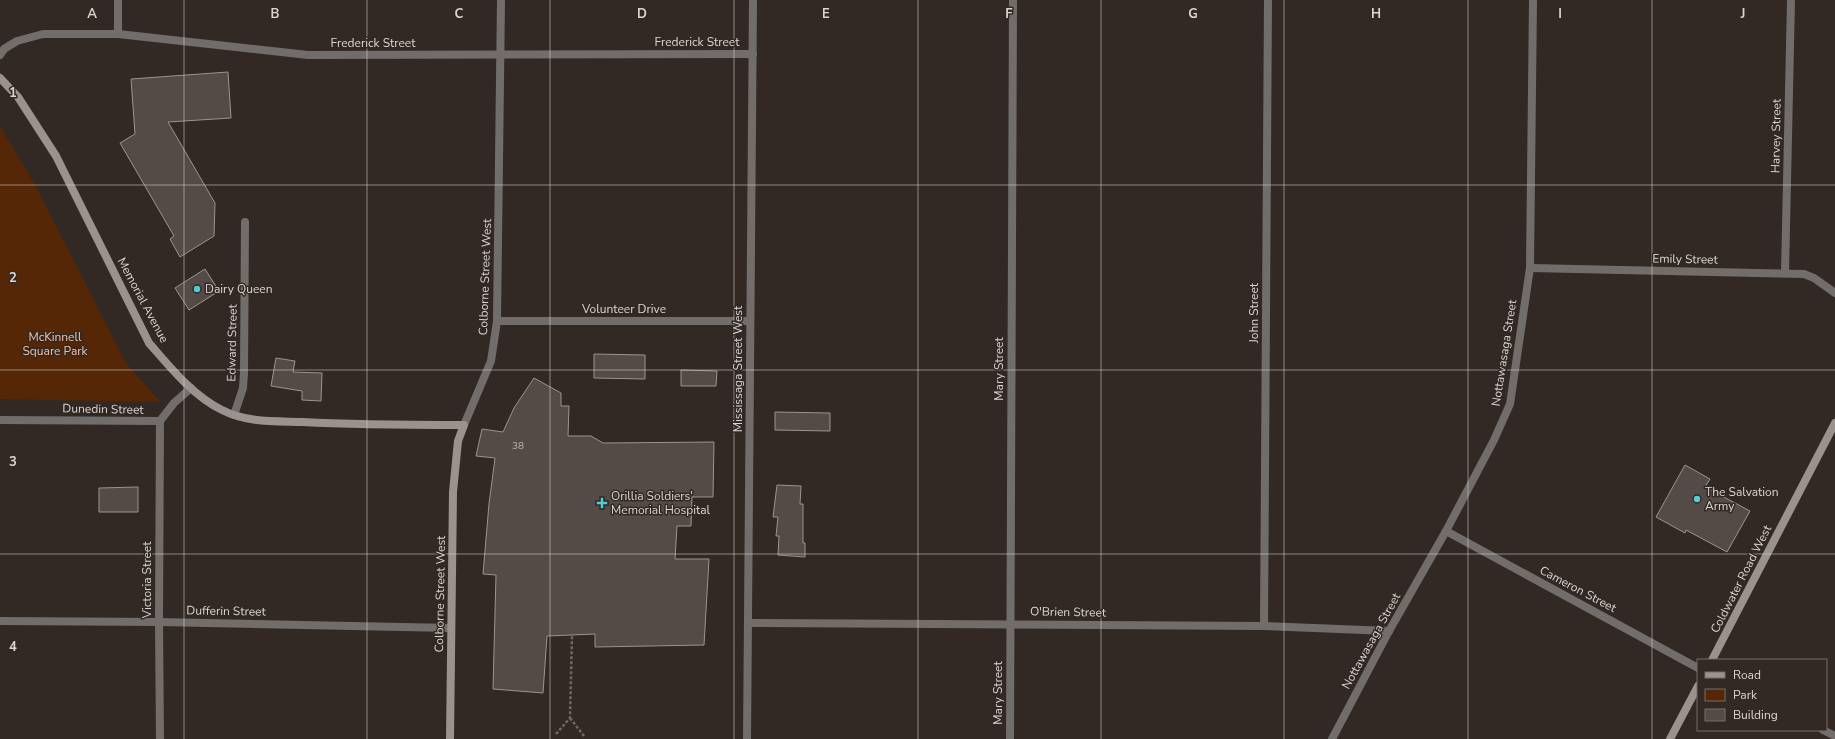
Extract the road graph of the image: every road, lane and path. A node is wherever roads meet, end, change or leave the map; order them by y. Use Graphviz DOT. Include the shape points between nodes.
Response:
graph roads {
  1 [pos="118,0"];
  2 [pos="501,0"];
  3 [pos="753,0"];
  4 [pos="1013,0"];
  5 [pos="1268,0"];
  6 [pos="1533,0"];
  7 [pos="1791,0"];
  8 [pos="118,34"];
  9 [pos="501,54"];
  10 [pos="753,54"];
  11 [pos="0,55"];
  12 [pos="0,78"];
  13 [pos="245,222"];
  14 [pos="1530,268"];
  15 [pos="1785,273"];
  16 [pos="1835,293"];
  17 [pos="497,321"];
  18 [pos="750,321"];
  19 [pos="191,388"];
  20 [pos="234,415"];
  21 [pos="0,420"];
  22 [pos="160,421"];
  23 [pos="1835,423"];
  24 [pos="464,425"];
  25 [pos="1446,531"];
  26 [pos="0,621"];
  27 [pos="159,622"];
  28 [pos="748,623"];
  29 [pos="1011,623"];
  30 [pos="1264,626"];
  31 [pos="451,628"];
  32 [pos="1389,631"];
  33 [pos="572,635"];
  34 [pos="1713,659"];
  35 [pos="1697,667"];
  36 [pos="1697,688"];
  37 [pos="570,718"];
  38 [pos="1825,731"];
  39 [pos="556,734"];
  40 [pos="584,736"];
  41 [pos="1835,736"];
  42 [pos="160,739"];
  43 [pos="450,739"];
  44 [pos="747,739"];
  45 [pos="1010,739"];
  46 [pos="1332,739"];
  47 [pos="1670,739"];
  1 -- 8 [label="street"];
  2 -- 9 [label="street, Colborne Street West"];
  3 -- 10 [label="street, Mississaga Street West"];
  4 -- 29 [label="street, Mary Street"];
  5 -- 30 [label="street, John Street"];
  6 -- 14 [label="street, Nottawasaga Street"];
  7 -- 15 [label="street, Harvey Street"];
  8 -- 9 [label="street, Frederick Street" via="308,55"];
  8 -- 11 [label="street, Frederick Street" via="43,34 17,41 4,49"];
  9 -- 10 [label="street, Frederick Street"];
  9 -- 17 [label="street, Colborne Street West"];
  10 -- 18 [label="street, Mississaga Street West"];
  12 -- 19 [label="main road, Memorial Avenue" via="18,97 56,156 149,343"];
  13 -- 20 [label="street, Edward Street" via="244,373 243,388"];
  14 -- 15 [label="street, Emily Street"];
  14 -- 25 [label="street, Nottawasaga Street" via="1510,404"];
  15 -- 16 [label="street, Emily Street" via="1804,274"];
  17 -- 18 [label="street, Volunteer Drive"];
  17 -- 24 [label="street, Colborne Street West" via="491,360"];
  18 -- 28 [label="street, Mississaga Street West"];
  19 -- 20 [label="main road, Memorial Avenue" via="208,402"];
  19 -- 22 [label="street, Dunedin Street" via="174,403"];
  20 -- 24 [label="main road, Memorial Avenue" via="255,420 323,423"];
  21 -- 22 [label="street, Dunedin Street"];
  22 -- 27 [label="street, Victoria Street"];
  23 -- 34 [label="main road, Coldwater Road West"];
  24 -- 31 [label="main road, Colborne Street West" via="458,441 453,492"];
  25 -- 32 [label="street, Nottawasaga Street"];
  25 -- 35 [label="street, Cameron Street"];
  26 -- 27 [label="street, Dufferin Street"];
  27 -- 31 [label="street, Dufferin Street"];
  27 -- 42 [label="street, Victoria Street"];
  28 -- 29 [label="street, O'Brien Street"];
  28 -- 44 [label="street, Mississaga Street West"];
  29 -- 30 [label="street, O'Brien Street"];
  29 -- 45 [label="street, Mary Street"];
  30 -- 32 [label="street, O'Brien Street"];
  31 -- 43 [label="main road, Colborne Street West"];
  32 -- 46 [label="street, Nottawasaga Street"];
  33 -- 37 [label="path"];
  36 -- 47 [label="main road"];
  37 -- 39 [label="path"];
  37 -- 40 [label="path"];
  38 -- 41 [label="street"];
}
